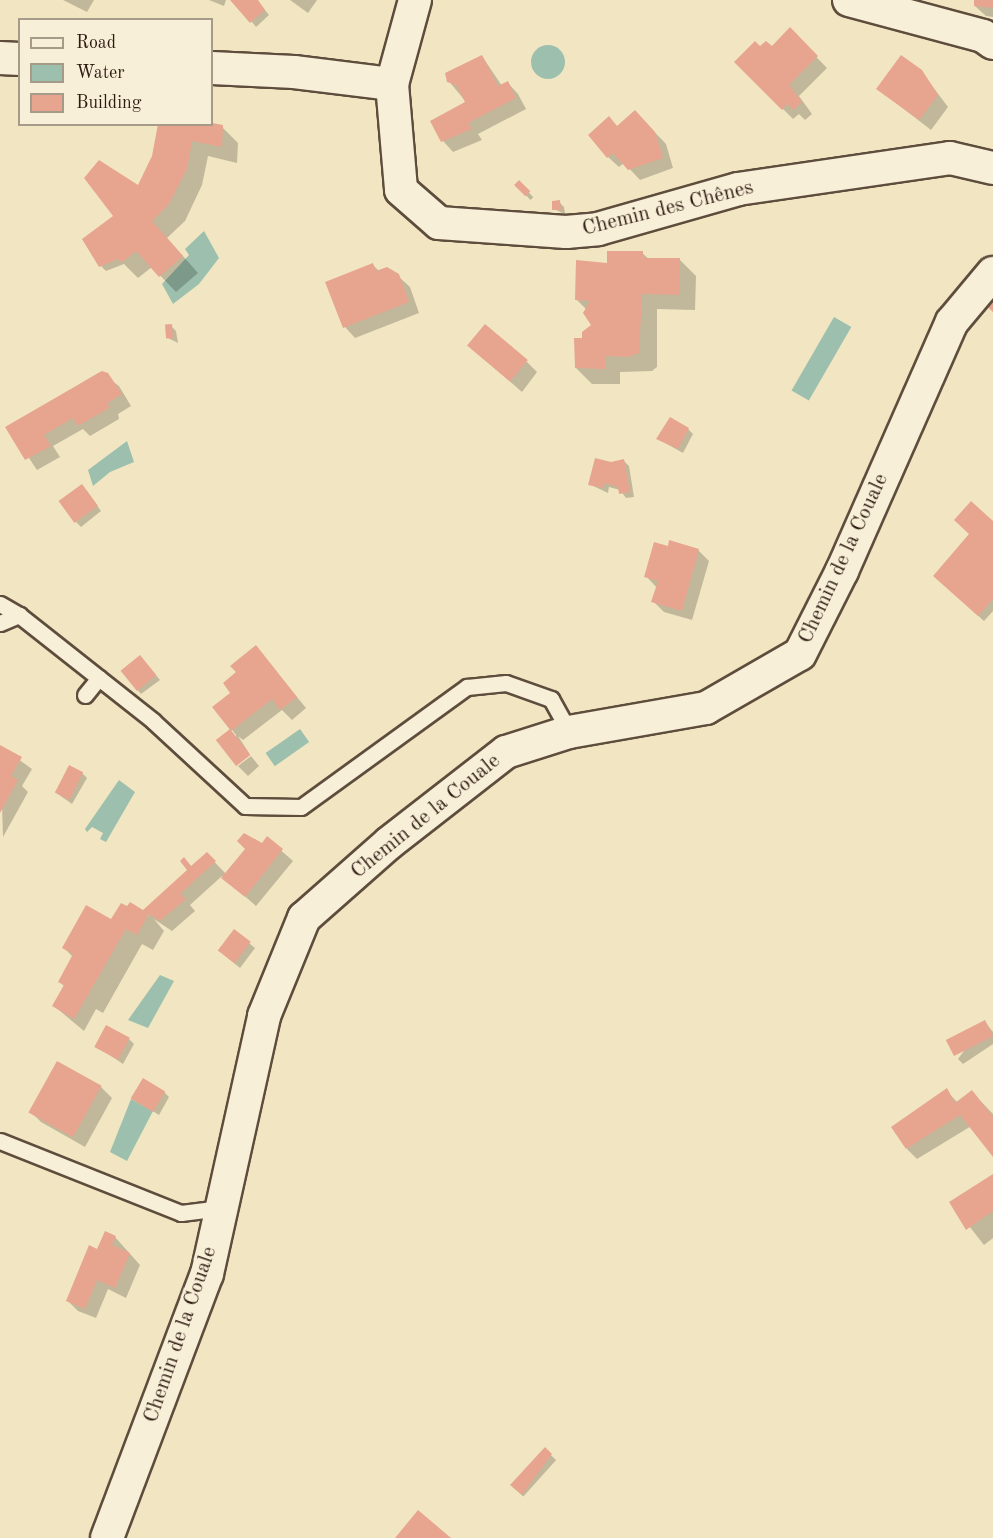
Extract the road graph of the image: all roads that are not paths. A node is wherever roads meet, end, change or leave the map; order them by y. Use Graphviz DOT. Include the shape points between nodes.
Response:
graph roads {
  1 [pos="415,0"];
  2 [pos="849,0"];
  3 [pos="993,43"];
  4 [pos="0,58"];
  5 [pos="18,59"];
  6 [pos="213,68"];
  7 [pos="392,84"];
  8 [pos="993,168"];
  9 [pos="993,273"];
  10 [pos="0,604"];
  11 [pos="19,615"];
  12 [pos="0,623"];
  13 [pos="99,678"];
  14 [pos="85,695"];
  15 [pos="569,732"];
  16 [pos="0,1141"];
  17 [pos="221,1208"];
  18 [pos="107,1538"];
  1 -- 7 [label="street, Chemin des Chênes"];
  2 -- 3 [label="street" via="983,36"];
  4 -- 5 [label="street"];
  6 -- 7 [label="street" via="294,72"];
  7 -- 8 [label="street, Chemin des Chênes" via="401,190 439,223 566,232 598,229 738,189 950,158"];
  9 -- 15 [label="street, Chemin de la Couale" via="952,322 842,571 800,654 706,708"];
  10 -- 11 [label="lane"];
  11 -- 12 [label="lane"];
  11 -- 13 [label="lane"];
  13 -- 14 [label="lane"];
  13 -- 15 [label="lane" via="153,721 245,806 301,807 467,687 506,683 551,699"];
  15 -- 17 [label="street, Chemin de la Couale" via="506,752 389,843 304,918 264,1016"];
  16 -- 17 [label="lane" via="181,1213"];
  17 -- 18 [label="street, Chemin de la Couale" via="207,1274"];
}
